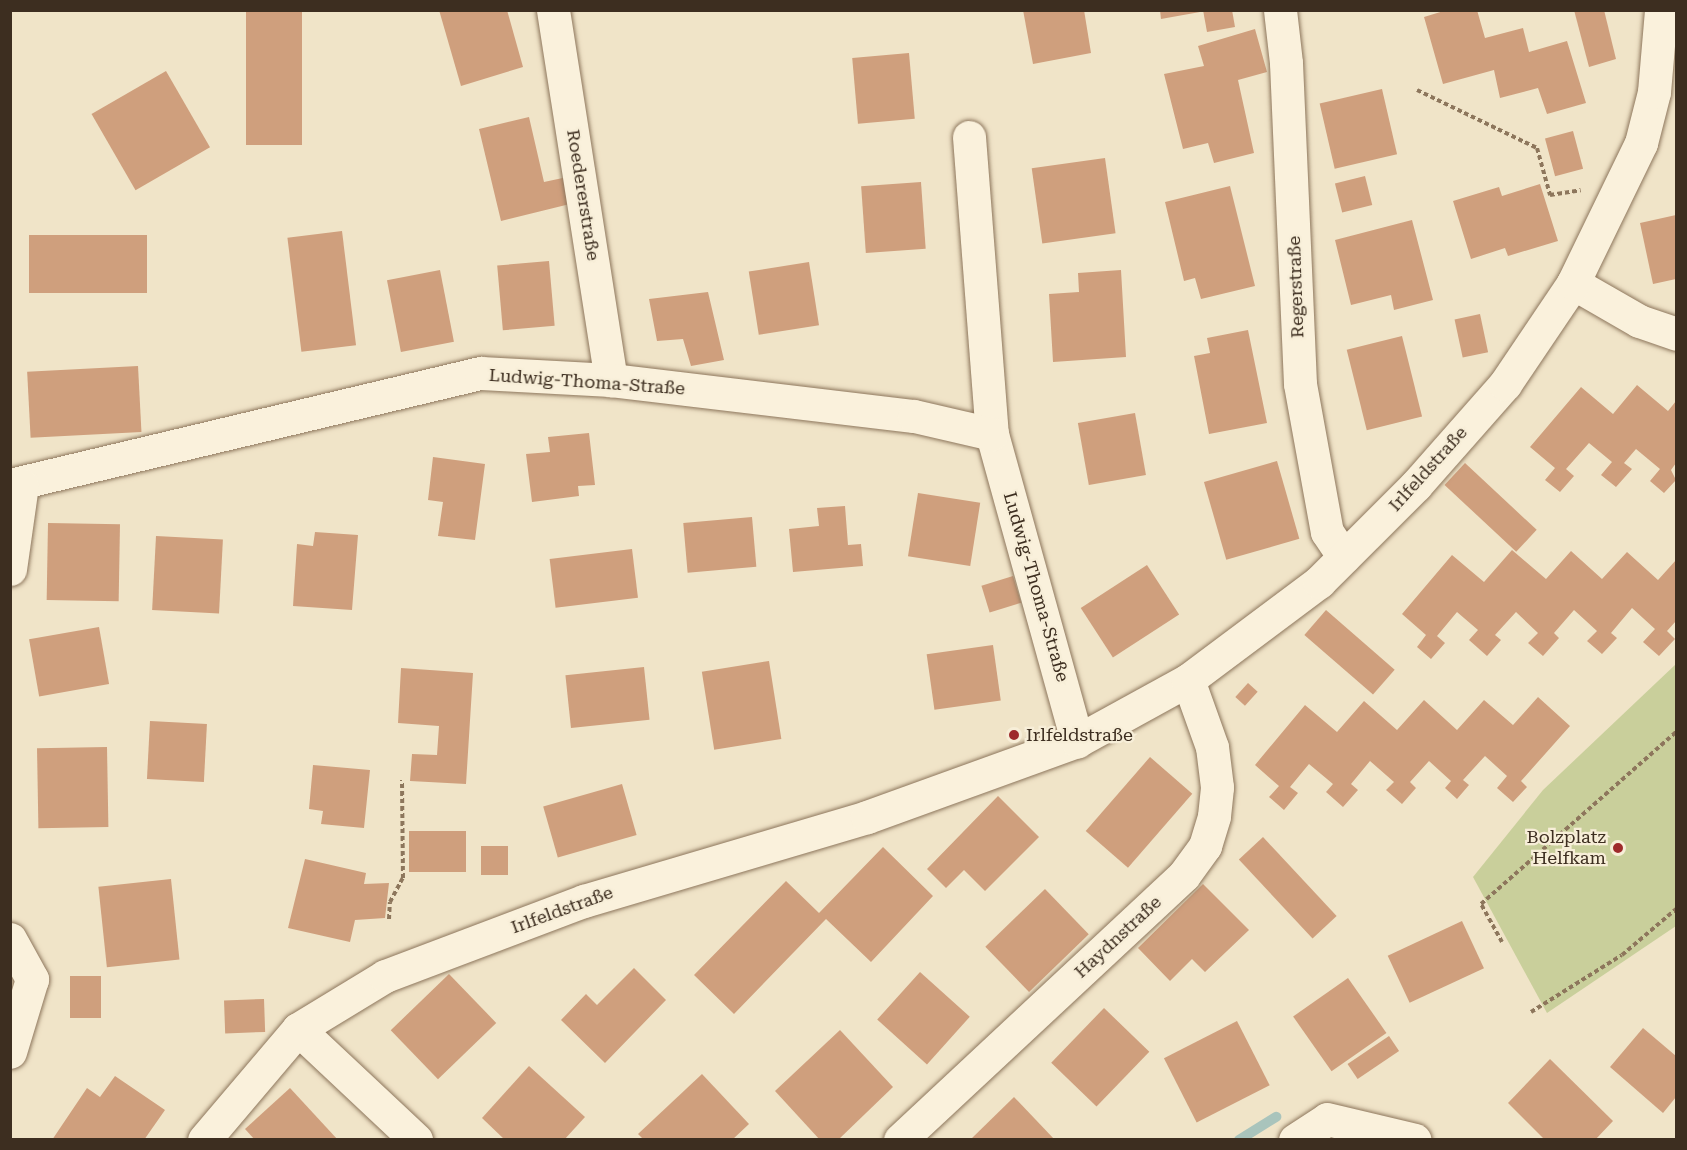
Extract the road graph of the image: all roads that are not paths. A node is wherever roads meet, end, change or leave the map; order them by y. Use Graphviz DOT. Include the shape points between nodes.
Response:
graph roads {
  1 [pos="553,10"];
  2 [pos="1280,10"];
  3 [pos="1661,10"];
  4 [pos="969,137"];
  5 [pos="1573,283"];
  6 [pos="1677,334"];
  7 [pos="611,380"];
  8 [pos="992,434"];
  9 [pos="16,485"];
  10 [pos="1344,557"];
  11 [pos="10,568"];
  12 [pos="1188,680"];
  13 [pos="1077,741"];
  14 [pos="10,939"];
  15 [pos="298,1029"];
  16 [pos="10,1052"];
  17 [pos="204,1140"];
  18 [pos="416,1140"];
  19 [pos="900,1140"];
  20 [pos="1295,1140"];
  21 [pos="1416,1140"];
  1 -- 7 [label="street, Roedererstraße"];
  2 -- 10 [label="street, Regerstraße" via="1287,74 1300,384 1327,532"];
  3 -- 5 [label="street, Irlfeldstraße" via="1654,92 1641,142"];
  4 -- 8 [label="street, Ludwig-Thoma-Straße"];
  5 -- 6 [label="street" via="1639,321"];
  5 -- 10 [label="street, Irlfeldstraße" via="1505,384 1416,485"];
  7 -- 8 [label="street, Ludwig-Thoma-Straße" via="914,416"];
  7 -- 9 [label="street, Ludwig-Thoma-Straße" via="481,373"];
  8 -- 13 [label="street, Ludwig-Thoma-Straße"];
  9 -- 11 [label="street"];
  10 -- 12 [label="street, Irlfeldstraße" via="1318,582"];
  12 -- 13 [label="street, Irlfeldstraße"];
  12 -- 19 [label="street, Haydnstraße" via="1212,747 1217,787 1205,846 1175,883"];
  13 -- 15 [label="street, Irlfeldstraße" via="867,817 584,901 385,976"];
  14 -- 16 [label="street" via="32,979"];
  15 -- 17 [label="street, Irlfeldstraße"];
  15 -- 18 [label="street"];
  20 -- 21 [label="street" via="1327,1119"];
}
